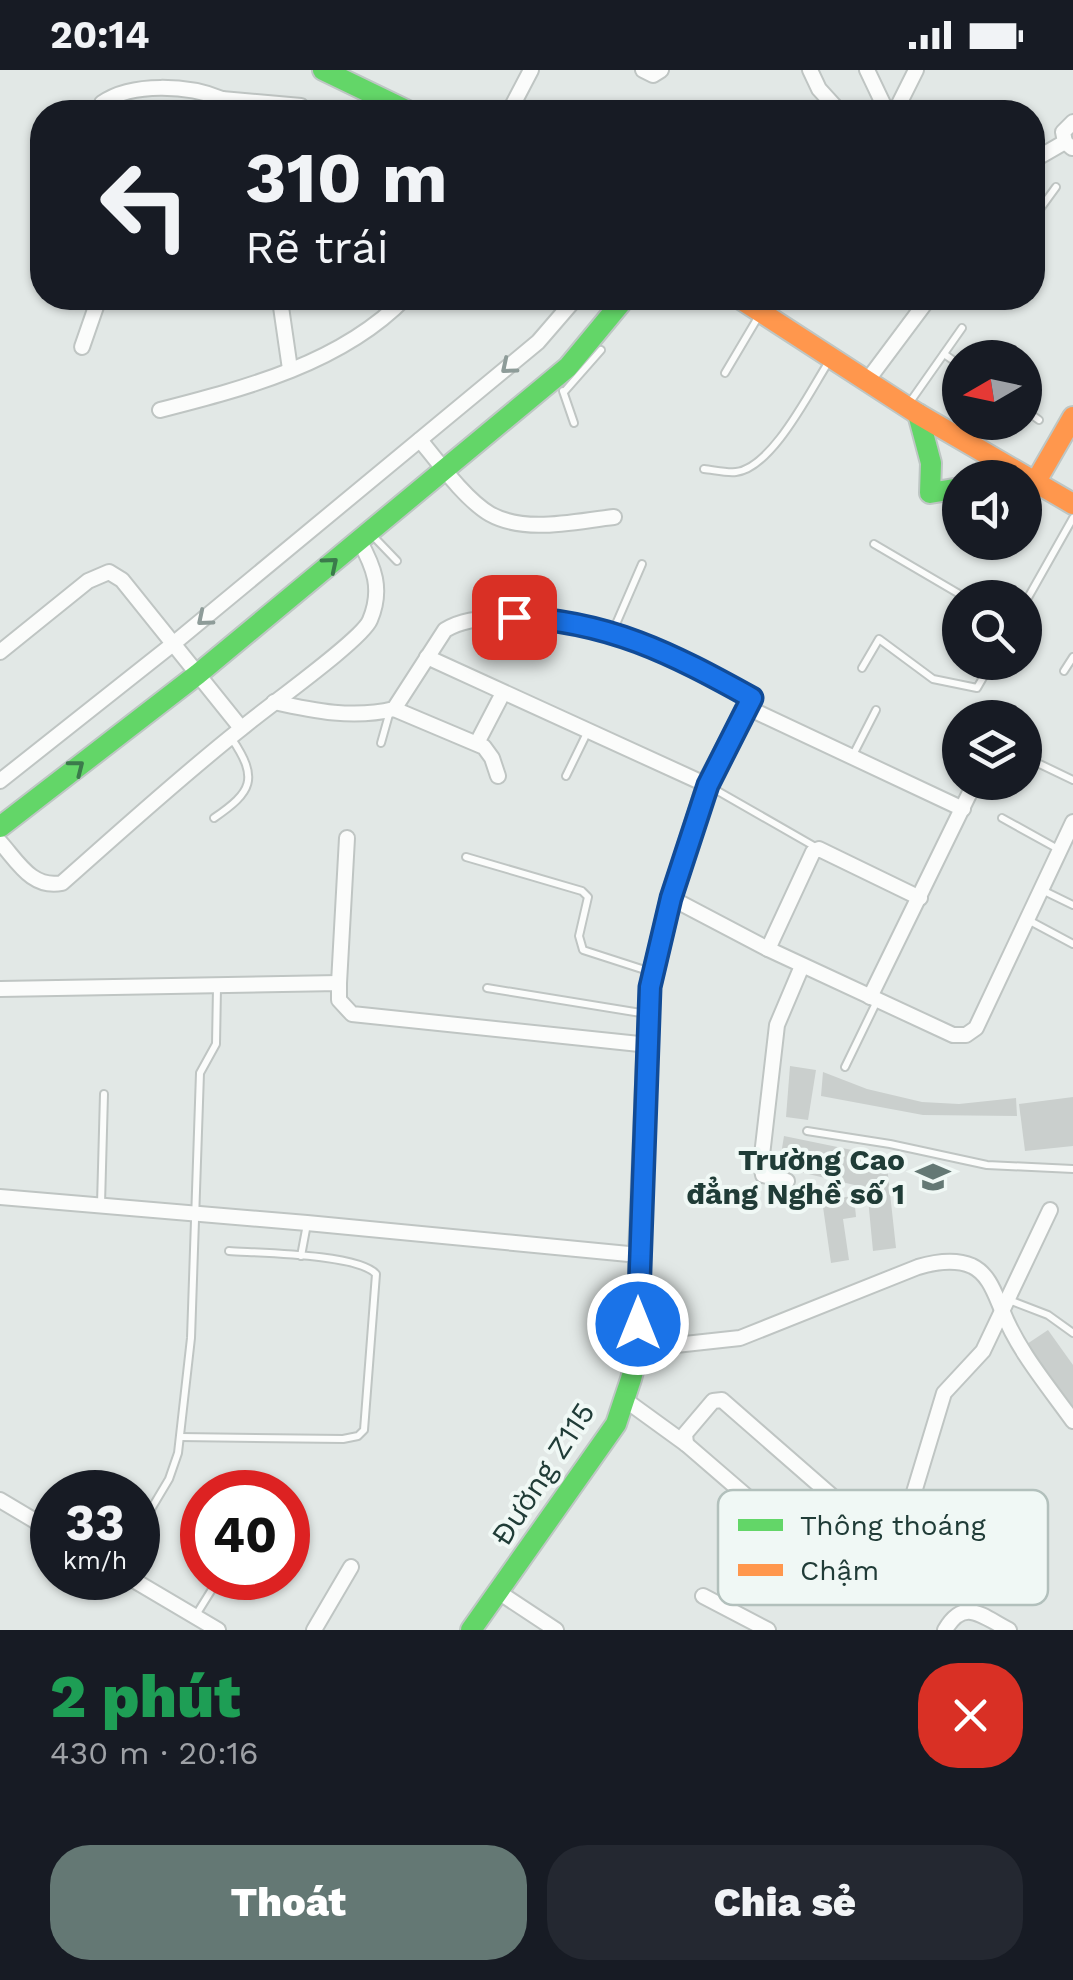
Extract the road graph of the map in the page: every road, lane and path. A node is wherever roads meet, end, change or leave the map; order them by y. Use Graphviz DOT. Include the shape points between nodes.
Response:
graph roads {
  1 [pos="323,70"];
  2 [pos="531,70"];
  3 [pos="642,70"];
  4 [pos="661,70"];
  5 [pos="810,70"];
  6 [pos="867,70"];
  7 [pos="916,70"];
  8 [pos="106,100"];
  9 [pos="210,100"];
  10 [pos="385,100"];
  11 [pos="515,100"];
  12 [pos="829,100"];
  13 [pos="881,100"];
  14 [pos="901,100"];
  15 [pos="1073,122"];
  16 [pos="1069,145"];
  17 [pos="1045,155"];
  18 [pos="1056,186"];
  19 [pos="1045,202"];
  20 [pos="95,310"];
  21 [pos="281,310"];
  22 [pos="393,310"];
  23 [pos="566,310"];
  24 [pos="616,310"];
  25 [pos="758,310"];
  26 [pos="920,310"];
  27 [pos="761,312"];
  28 [pos="962,328"];
  29 [pos="954,340"];
  30 [pos="82,347"];
  31 [pos="602,350"];
  32 [pos="832,358"];
  33 [pos="942,358"];
  34 [pos="290,370"];
  35 [pos="725,373"];
  36 [pos="867,381"];
  37 [pos="560,384"];
  38 [pos="160,410"];
  39 [pos="912,410"];
  40 [pos="1073,418"];
  41 [pos="574,423"];
  42 [pos="420,440"];
  43 [pos="984,460"];
  44 [pos="444,469"];
  45 [pos="704,469"];
  46 [pos="1042,471"];
  47 [pos="1042,487"];
  48 [pos="942,492"];
  49 [pos="1073,504"];
  50 [pos="614,517"];
  51 [pos="1073,518"];
  52 [pos="364,536"];
  53 [pos="874,544"];
  54 [pos="397,560"];
  55 [pos="642,564"];
  56 [pos="1038,580"];
  57 [pos="942,584"];
  58 [pos="612,632"];
  59 [pos="172,644"];
  60 [pos="0,652"];
  61 [pos="427,657"];
  62 [pos="1073,658"];
  63 [pos="862,668"];
  64 [pos="1064,671"];
  65 [pos="198,674"];
  66 [pos="982,680"];
  67 [pos="504,693"];
  68 [pos="274,702"];
  69 [pos="749,703"];
  70 [pos="392,709"];
  71 [pos="876,710"];
  72 [pos="236,732"];
  73 [pos="587,732"];
  74 [pos="380,743"];
  75 [pos="476,744"];
  76 [pos="853,755"];
  77 [pos="1042,766"];
  78 [pos="498,776"];
  79 [pos="566,776"];
  80 [pos="1073,780"];
  81 [pos="0,781"];
  82 [pos="708,785"];
  83 [pos="967,800"];
  84 [pos="963,808"];
  85 [pos="214,818"];
  86 [pos="1002,818"];
  87 [pos="1073,822"];
  88 [pos="0,826"];
  89 [pos="348,838"];
  90 [pos="0,842"];
  91 [pos="819,849"];
  92 [pos="1059,850"];
  93 [pos="466,856"];
  94 [pos="1039,888"];
  95 [pos="671,898"];
  96 [pos="920,898"];
  97 [pos="1073,905"];
  98 [pos="1025,918"];
  99 [pos="1073,944"];
  100 [pos="768,950"];
  101 [pos="802,966"];
  102 [pos="654,974"];
  103 [pos="340,983"];
  104 [pos="217,984"];
  105 [pos="487,988"];
  106 [pos="0,989"];
  107 [pos="873,1000"];
  108 [pos="648,1014"];
  109 [pos="649,1045"];
  110 [pos="845,1067"];
  111 [pos="104,1094"];
  112 [pos="807,1132"];
  113 [pos="1073,1169"];
  114 [pos="787,1181"];
  115 [pos="0,1198"];
  116 [pos="101,1206"];
  117 [pos="1050,1210"];
  118 [pos="196,1214"];
  119 [pos="307,1223"];
  120 [pos="228,1251"];
  121 [pos="638,1255"];
  122 [pos="302,1256"];
  123 [pos="1005,1305"];
  124 [pos="1073,1333"];
  125 [pos="639,1349"];
  126 [pos="624,1399"];
  127 [pos="1073,1422"];
  128 [pos="180,1436"];
  129 [pos="686,1444"];
  130 [pos="739,1490"];
  131 [pos="825,1490"];
  132 [pos="915,1490"];
  133 [pos="160,1494"];
  134 [pos="2,1506"];
  135 [pos="30,1520"];
  136 [pos="351,1567"];
  137 [pos="500,1593"];
  138 [pos="160,1596"];
  139 [pos="703,1596"];
  140 [pos="205,1600"];
  141 [pos="718,1604"];
  142 [pos="720,1605"];
  143 [pos="195,1616"];
  144 [pos="218,1630"];
  145 [pos="314,1630"];
  146 [pos="471,1630"];
  147 [pos="556,1630"];
  148 [pos="768,1630"];
  149 [pos="945,1630"];
  150 [pos="1009,1630"];
  1 -- 10 [label="street"];
  2 -- 11 [label="street"];
  3 -- 4 [label="street"];
  5 -- 12 [label="street"];
  6 -- 13 [label="street"];
  7 -- 14 [label="street"];
  8 -- 9 [label="street" via="146,90 188,90"];
  15 -- 16 [label="street" via="1063,132"];
  16 -- 17 [label="street"];
  18 -- 19 [label="lane"];
  20 -- 30 [label="street"];
  21 -- 34 [label="street"];
  22 -- 34 [label="street"];
  23 -- 42 [label="street, one-way" via="538,342"];
  24 -- 37 [label="street"];
  25 -- 27 [label="street"];
  26 -- 36 [label="street"];
  27 -- 32 [label="street"];
  27 -- 35 [label="lane"];
  28 -- 29 [label="lane"];
  31 -- 37 [label="lane"];
  32 -- 36 [label="street"];
  32 -- 45 [label="lane" via="772,449 737,472"];
  33 -- 39 [label="lane"];
  34 -- 38 [label="street"];
  36 -- 39 [label="street"];
  37 -- 41 [label="lane"];
  37 -- 44 [label="street"];
  39 -- 43 [label="street"];
  39 -- 48 [label="street" via="932,452 930,494"];
  40 -- 46 [label="street"];
  42 -- 44 [label="street"];
  42 -- 59 [label="street, one-way"];
  44 -- 50 [label="street" via="488,513 510,521"];
  44 -- 52 [label="street"];
  47 -- 49 [label="street"];
  51 -- 56 [label="lane"];
  52 -- 54 [label="lane"];
  65 -- 52 [label="street, one-way"];
  52 -- 68 [label="street" via="377,593 369,624"];
  53 -- 57 [label="lane"];
  55 -- 58 [label="lane"];
  58 -- 61 [label="street" via="560,619 458,622"];
  58 -- 69 [label="street" via="672,654"];
  59 -- 60 [label="street" via="109,572 88,581"];
  59 -- 65 [label="street"];
  59 -- 81 [label="street"];
  61 -- 67 [label="street"];
  61 -- 70 [label="street"];
  62 -- 64 [label="lane"];
  63 -- 66 [label="lane" via="880,639 933,679 977,688"];
  65 -- 72 [label="street"];
  88 -- 65 [label="street, one-way"];
  67 -- 73 [label="street"];
  67 -- 75 [label="street"];
  68 -- 70 [label="street" via="321,712"];
  68 -- 72 [label="street"];
  69 -- 76 [label="street"];
  69 -- 82 [label="street, Đường Z115"];
  70 -- 74 [label="lane"];
  70 -- 75 [label="street"];
  71 -- 76 [label="lane"];
  72 -- 85 [label="lane" via="249,782"];
  72 -- 90 [label="street" via="62,884 37,883"];
  73 -- 79 [label="lane"];
  73 -- 82 [label="street"];
  75 -- 78 [label="street" via="492,758"];
  76 -- 84 [label="street"];
  77 -- 80 [label="lane"];
  82 -- 91 [label="lane"];
  82 -- 95 [label="street, Đường Z115"];
  83 -- 84 [label="street"];
  84 -- 96 [label="street"];
  86 -- 92 [label="lane"];
  87 -- 92 [label="street"];
  89 -- 103 [label="street"];
  91 -- 96 [label="street"];
  91 -- 100 [label="street"];
  92 -- 94 [label="street"];
  93 -- 102 [label="lane" via="582,891 588,898 579,936 583,950"];
  94 -- 97 [label="lane"];
  94 -- 98 [label="street"];
  95 -- 100 [label="street"];
  95 -- 102 [label="street, Đường Z115"];
  96 -- 107 [label="street"];
  98 -- 99 [label="lane"];
  98 -- 107 [label="street" via="976,1028 966,1035 954,1036"];
  100 -- 101 [label="street"];
  101 -- 107 [label="street"];
  101 -- 114 [label="street" via="778,1025 761,1164 768,1179"];
  102 -- 108 [label="street, Đường Z115"];
  103 -- 104 [label="street"];
  103 -- 109 [label="street" via="339,1000 352,1014"];
  104 -- 106 [label="street"];
  104 -- 118 [label="lane" via="216,1044 200,1073"];
  105 -- 108 [label="lane"];
  107 -- 110 [label="lane"];
  108 -- 109 [label="street, Đường Z115"];
  109 -- 121 [label="street, Đường Z115"];
  111 -- 116 [label="lane"];
  112 -- 113 [label="lane" via="987,1165"];
  115 -- 116 [label="street"];
  116 -- 118 [label="street"];
  117 -- 123 [label="street"];
  118 -- 119 [label="street"];
  118 -- 128 [label="lane"];
  119 -- 121 [label="street"];
  119 -- 122 [label="lane"];
  120 -- 122 [label="lane"];
  121 -- 125 [label="street, Đường Z115"];
  122 -- 128 [label="lane" via="368,1266 376,1274 364,1430 343,1440"];
  123 -- 124 [label="lane" via="1048,1315"];
  123 -- 125 [label="street" via="975,1267 940,1262 740,1338"];
  123 -- 127 [label="street" via="1018,1343"];
  123 -- 132 [label="street" via="983,1352 944,1392"];
  125 -- 126 [label="street, Đường Z115"];
  126 -- 129 [label="street"];
  126 -- 137 [label="street, Đường Z115" via="616,1424"];
  128 -- 133 [label="lane"];
  129 -- 130 [label="street"];
  129 -- 131 [label="street" via="685,1434 713,1401 722,1400"];
  134 -- 135 [label="street"];
  136 -- 145 [label="street"];
  137 -- 146 [label="street, Đường Z115"];
  137 -- 147 [label="street"];
  138 -- 143 [label="street"];
  139 -- 141 [label="street"];
  140 -- 143 [label="lane"];
  142 -- 148 [label="street"];
  143 -- 144 [label="street"];
  149 -- 150 [label="street" via="954,1615 974,1612"];
}
